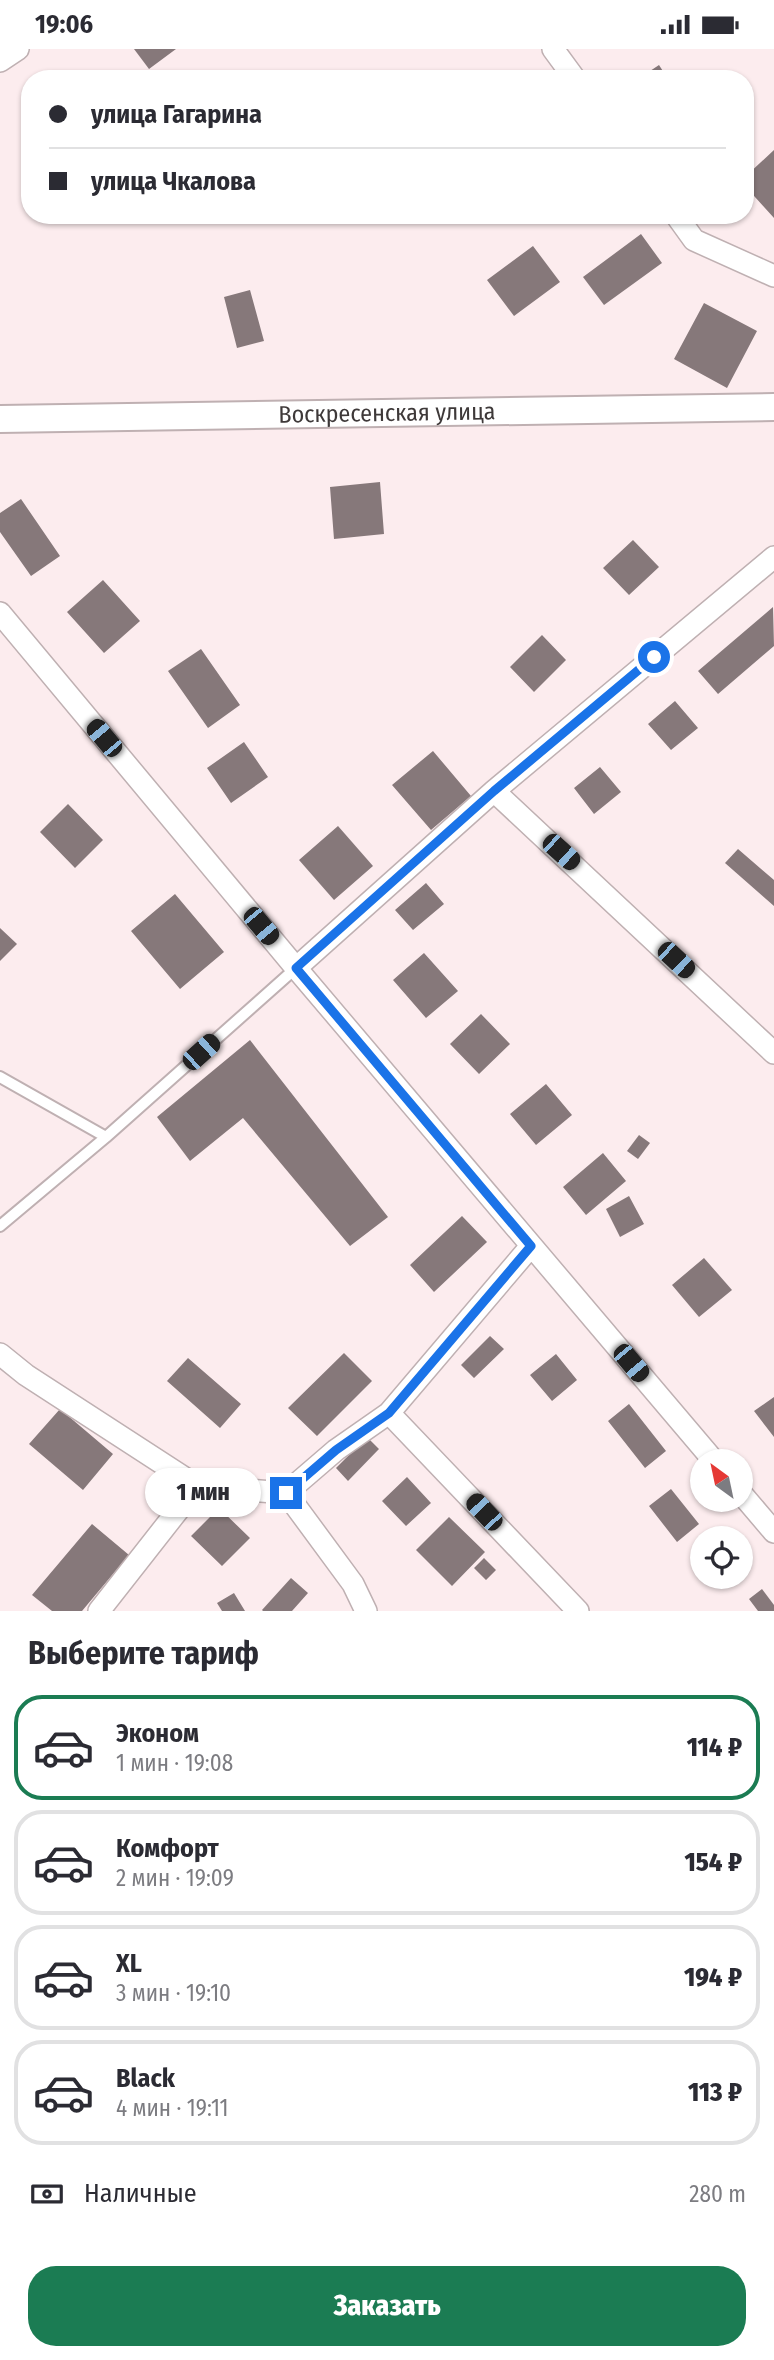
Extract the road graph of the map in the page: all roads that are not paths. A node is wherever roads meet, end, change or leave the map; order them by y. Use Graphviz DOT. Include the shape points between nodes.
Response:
graph roads {
  1 [pos="18,49"];
  2 [pos="553,49"];
  3 [pos="0,61"];
  4 [pos="568,70"];
  5 [pos="682,224"];
  6 [pos="774,276"];
  7 [pos="774,407"];
  8 [pos="0,419"];
  9 [pos="774,557"];
  10 [pos="0,613"];
  11 [pos="494,791"];
  12 [pos="296,968"];
  13 [pos="774,1053"];
  14 [pos="0,1077"];
  15 [pos="106,1136"];
  16 [pos="0,1226"];
  17 [pos="531,1246"];
  18 [pos="0,1354"];
  19 [pos="389,1413"];
  20 [pos="704,1449"];
  21 [pos="197,1486"];
  22 [pos="286,1493"];
  23 [pos="753,1507"];
  24 [pos="774,1532"];
  25 [pos="99,1611"];
  26 [pos="366,1611"];
  27 [pos="578,1611"];
  1 -- 3 [label="street"];
  2 -- 4 [label="street"];
  5 -- 6 [label="street" via="694,240"];
  7 -- 8 [label="street, Воскресенская улица"];
  9 -- 11 [label="street"];
  10 -- 12 [label="street"];
  11 -- 12 [label="street"];
  11 -- 13 [label="street"];
  12 -- 15 [label="lane"];
  12 -- 17 [label="street"];
  14 -- 15 [label="lane"];
  15 -- 16 [label="lane"];
  17 -- 19 [label="street"];
  17 -- 20 [label="street"];
  18 -- 21 [label="street"];
  19 -- 22 [label="street"];
  19 -- 27 [label="street"];
  21 -- 22 [label="street"];
  21 -- 25 [label="street"];
  22 -- 26 [label="street" via="353,1584"];
  23 -- 24 [label="street"];
}
